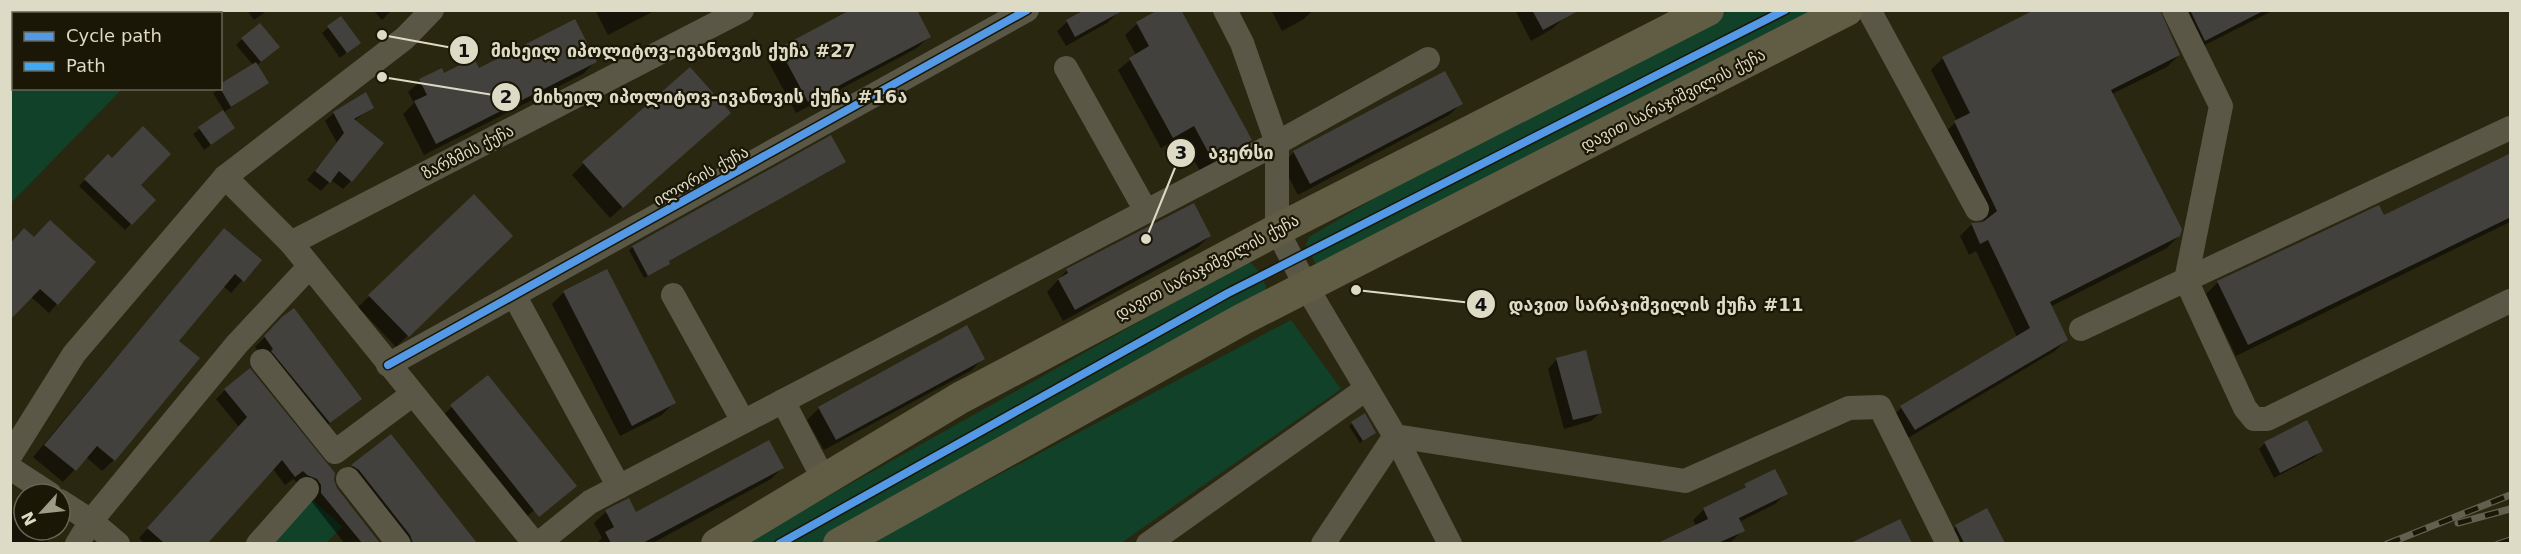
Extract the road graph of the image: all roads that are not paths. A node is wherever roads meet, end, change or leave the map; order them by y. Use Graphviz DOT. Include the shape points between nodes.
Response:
graph roads {
  1 [pos="432,10"];
  2 [pos="742,10"];
  3 [pos="1225,10"];
  4 [pos="1708,10"];
  5 [pos="1846,10"];
  6 [pos="1869,10"];
  7 [pos="2174,10"];
  8 [pos="1015,13"];
  9 [pos="1428,59"];
  10 [pos="1066,68"];
  11 [pos="2511,128"];
  12 [pos="1277,143"];
  13 [pos="225,177"];
  14 [pos="1977,209"];
  15 [pos="1146,211"];
  16 [pos="1277,230"];
  17 [pos="291,243"];
  18 [pos="309,267"];
  19 [pos="2186,280"];
  20 [pos="1307,288"];
  21 [pos="514,295"];
  22 [pos="673,296"];
  23 [pos="2511,301"];
  24 [pos="2081,329"];
  25 [pos="262,361"];
  26 [pos="388,365"];
  27 [pos="1366,389"];
  28 [pos="412,394"];
  29 [pos="783,401"];
  30 [pos="743,422"];
  31 [pos="1395,436"];
  32 [pos="10,456"];
  33 [pos="10,468"];
  34 [pos="348,479"];
  35 [pos="824,480"];
  36 [pos="32,482"];
  37 [pos="619,487"];
  38 [pos="308,489"];
  39 [pos="72,509"];
  40 [pos="91,521"];
  41 [pos="77,543"];
  42 [pos="118,543"];
  43 [pos="258,543"];
  44 [pos="399,543"];
  45 [pos="536,543"];
  46 [pos="717,543"];
  47 [pos="839,543"];
  48 [pos="1148,543"];
  49 [pos="1323,543"];
  50 [pos="1450,543"];
  51 [pos="1948,543"];
  1 -- 13 [label="street" via="405,38"];
  2 -- 17 [label="street, ზარზმის ქუჩა"];
  3 -- 12 [label="street" via="1242,43"];
  4 -- 16 [label="main road, დავით სარაჯიშვილის ქუჩა"];
  5 -- 20 [label="main road, დავით სარაჯიშვილის ქუჩა"];
  6 -- 14 [label="street"];
  7 -- 19 [label="street" via="2221,106"];
  8 -- 21 [label="street, ილორის ქუჩა"];
  9 -- 12 [label="street"];
  10 -- 15 [label="street"];
  11 -- 19 [label="street"];
  12 -- 15 [label="street"];
  12 -- 16 [label="street"];
  13 -- 17 [label="street"];
  13 -- 32 [label="street" via="74,354"];
  15 -- 29 [label="street"];
  16 -- 20 [label="street"];
  16 -- 35 [label="main road, დავით სარაჯიშვილის ქუჩა" via="960,398"];
  17 -- 18 [label="street"];
  18 -- 26 [label="street"];
  18 -- 40 [label="street" via="237,344"];
  19 -- 23 [label="street" via="2245,408 2254,418 2266,419"];
  19 -- 24 [label="street"];
  20 -- 27 [label="street"];
  20 -- 47 [label="main road, დავით სარაჯიშვილის ქუჩა" via="1241,320"];
  21 -- 26 [label="street, ილორის ქუჩა"];
  21 -- 37 [label="street"];
  22 -- 30 [label="street"];
  25 -- 28 [label="street" via="335,452"];
  26 -- 28 [label="street"];
  27 -- 31 [label="street"];
  27 -- 48 [label="street"];
  28 -- 45 [label="street"];
  29 -- 30 [label="street"];
  29 -- 35 [label="street"];
  30 -- 37 [label="street"];
  31 -- 49 [label="street"];
  31 -- 50 [label="street"];
  31 -- 51 [label="street" via="1685,481 1849,408 1880,406"];
  33 -- 36 [label="street"];
  34 -- 44 [label="street"];
  35 -- 46 [label="main road, დავით სარაჯიშვილის ქუჩა"];
  37 -- 45 [label="street" via="590,502"];
  38 -- 43 [label="street"];
  39 -- 40 [label="street"];
  40 -- 41 [label="street"];
  40 -- 42 [label="street"];
}
